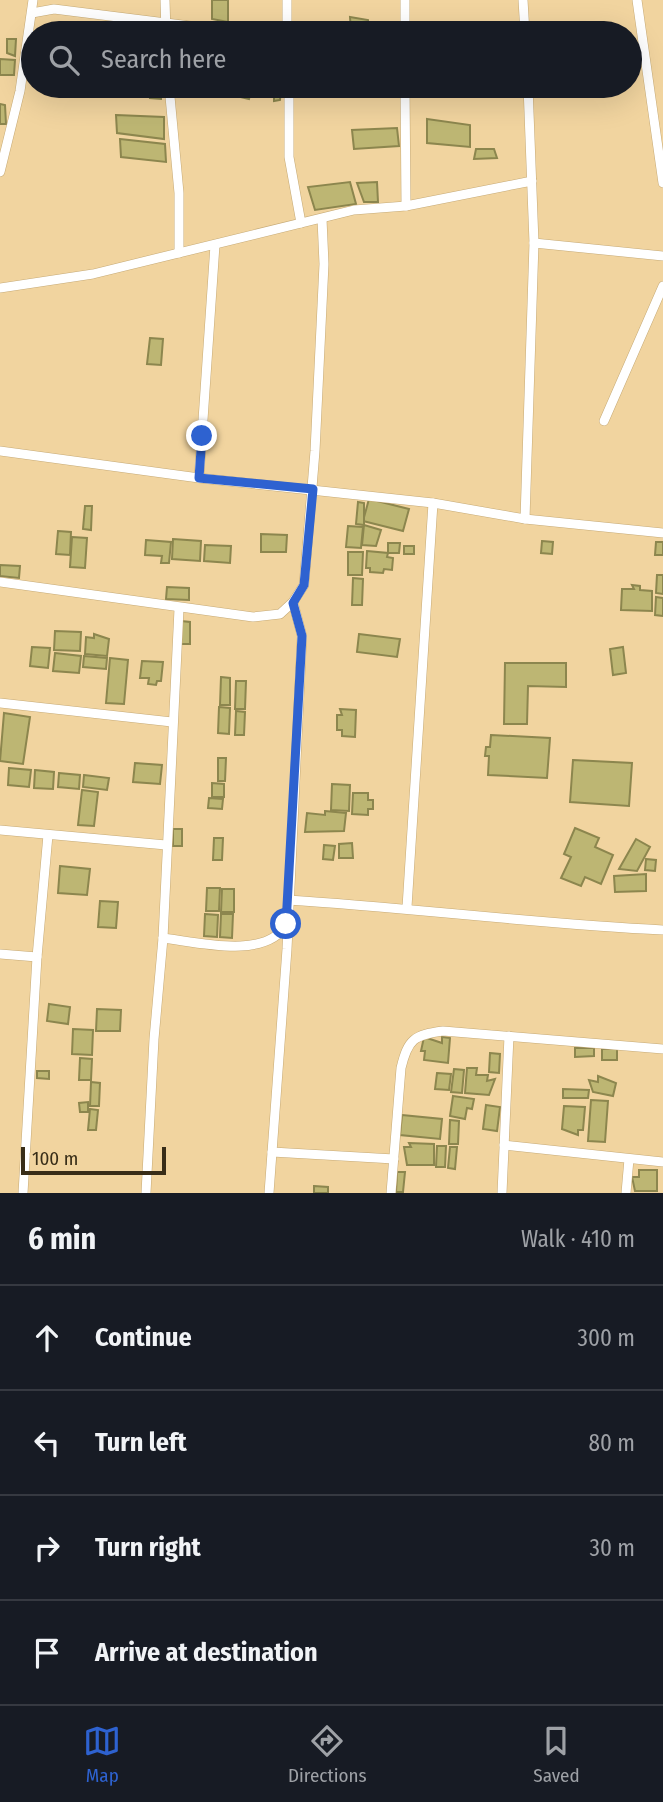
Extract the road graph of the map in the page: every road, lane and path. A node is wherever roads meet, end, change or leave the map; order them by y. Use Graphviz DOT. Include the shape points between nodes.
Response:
graph roads {
  1 [pos="33,0"];
  2 [pos="164,0"];
  3 [pos="287,0"];
  4 [pos="405,0"];
  5 [pos="523,0"];
  6 [pos="636,0"];
  7 [pos="32,13"];
  8 [pos="31,21"];
  9 [pos="165,21"];
  10 [pos="288,21"];
  11 [pos="405,21"];
  12 [pos="524,21"];
  13 [pos="639,21"];
  14 [pos="642,41"];
  15 [pos="21,84"];
  16 [pos="170,98"];
  17 [pos="289,98"];
  18 [pos="405,98"];
  19 [pos="529,98"];
  20 [pos="2,151"];
  21 [pos="0,172"];
  22 [pos="532,181"];
  23 [pos="663,183"];
  24 [pos="406,206"];
  25 [pos="322,219"];
  26 [pos="301,223"];
  27 [pos="534,243"];
  28 [pos="215,245"];
  29 [pos="179,253"];
  30 [pos="663,256"];
  31 [pos="663,286"];
  32 [pos="0,288"];
  33 [pos="604,421"];
  34 [pos="0,452"];
  35 [pos="199,478"];
  36 [pos="313,489"];
  37 [pos="433,503"];
  38 [pos="525,519"];
  39 [pos="663,533"];
  40 [pos="0,582"];
  41 [pos="293,603"];
  42 [pos="179,609"];
  43 [pos="0,703"];
  44 [pos="172,722"];
  45 [pos="0,830"];
  46 [pos="48,835"];
  47 [pos="166,845"];
  48 [pos="288,900"];
  49 [pos="407,907"];
  50 [pos="286,924"];
  51 [pos="663,930"];
  52 [pos="163,938"];
  53 [pos="0,954"];
  54 [pos="37,957"];
  55 [pos="509,1037"];
  56 [pos="663,1049"];
  57 [pos="505,1145"];
  58 [pos="272,1152"];
  59 [pos="394,1159"];
  60 [pos="629,1159"];
  61 [pos="663,1162"];
  62 [pos="23,1193"];
  63 [pos="146,1193"];
  64 [pos="269,1193"];
  65 [pos="391,1193"];
  66 [pos="502,1193"];
  67 [pos="626,1193"];
  1 -- 7 [label="street"];
  2 -- 9 [label="street"];
  3 -- 10 [label="street"];
  4 -- 11 [label="street"];
  5 -- 12 [label="street"];
  6 -- 13 [label="street"];
  7 -- 8 [label="street"];
  7 -- 9 [label="street" via="54,9"];
  14 -- 23 [label="street"];
  15 -- 20 [label="street"];
  16 -- 29 [label="street"];
  17 -- 26 [label="street" via="289,157"];
  18 -- 24 [label="street"];
  19 -- 22 [label="street"];
  20 -- 21 [label="street"];
  22 -- 24 [label="street"];
  22 -- 27 [label="street"];
  24 -- 25 [label="street" via="354,210"];
  25 -- 26 [label="street"];
  25 -- 36 [label="street"];
  26 -- 28 [label="street"];
  27 -- 30 [label="street"];
  27 -- 38 [label="street"];
  28 -- 29 [label="street"];
  28 -- 35 [label="street"];
  29 -- 32 [label="street" via="93,274"];
  31 -- 33 [label="street"];
  34 -- 35 [label="street"];
  35 -- 36 [label="street"];
  36 -- 37 [label="street"];
  36 -- 41 [label="street" via="304,585"];
  37 -- 38 [label="street"];
  37 -- 49 [label="street"];
  38 -- 39 [label="street"];
  40 -- 42 [label="street"];
  41 -- 42 [label="street" via="280,614 253,617"];
  41 -- 48 [label="street" via="302,636"];
  42 -- 44 [label="street"];
  43 -- 44 [label="street"];
  44 -- 47 [label="street"];
  45 -- 46 [label="street"];
  46 -- 47 [label="street"];
  46 -- 54 [label="street"];
  47 -- 52 [label="street"];
  48 -- 49 [label="street"];
  48 -- 50 [label="street"];
  49 -- 51 [label="street"];
  50 -- 52 [label="street" via="281,934 265,945"];
  50 -- 58 [label="street"];
  52 -- 63 [label="street"];
  53 -- 54 [label="street"];
  54 -- 62 [label="street"];
  55 -- 56 [label="street"];
  55 -- 57 [label="street"];
  55 -- 59 [label="street" via="443,1031 418,1035 405,1049 401,1068"];
  57 -- 60 [label="street"];
  57 -- 66 [label="street"];
  58 -- 59 [label="street"];
  58 -- 64 [label="street"];
  59 -- 65 [label="street"];
  60 -- 61 [label="street"];
  60 -- 67 [label="street"];
}
